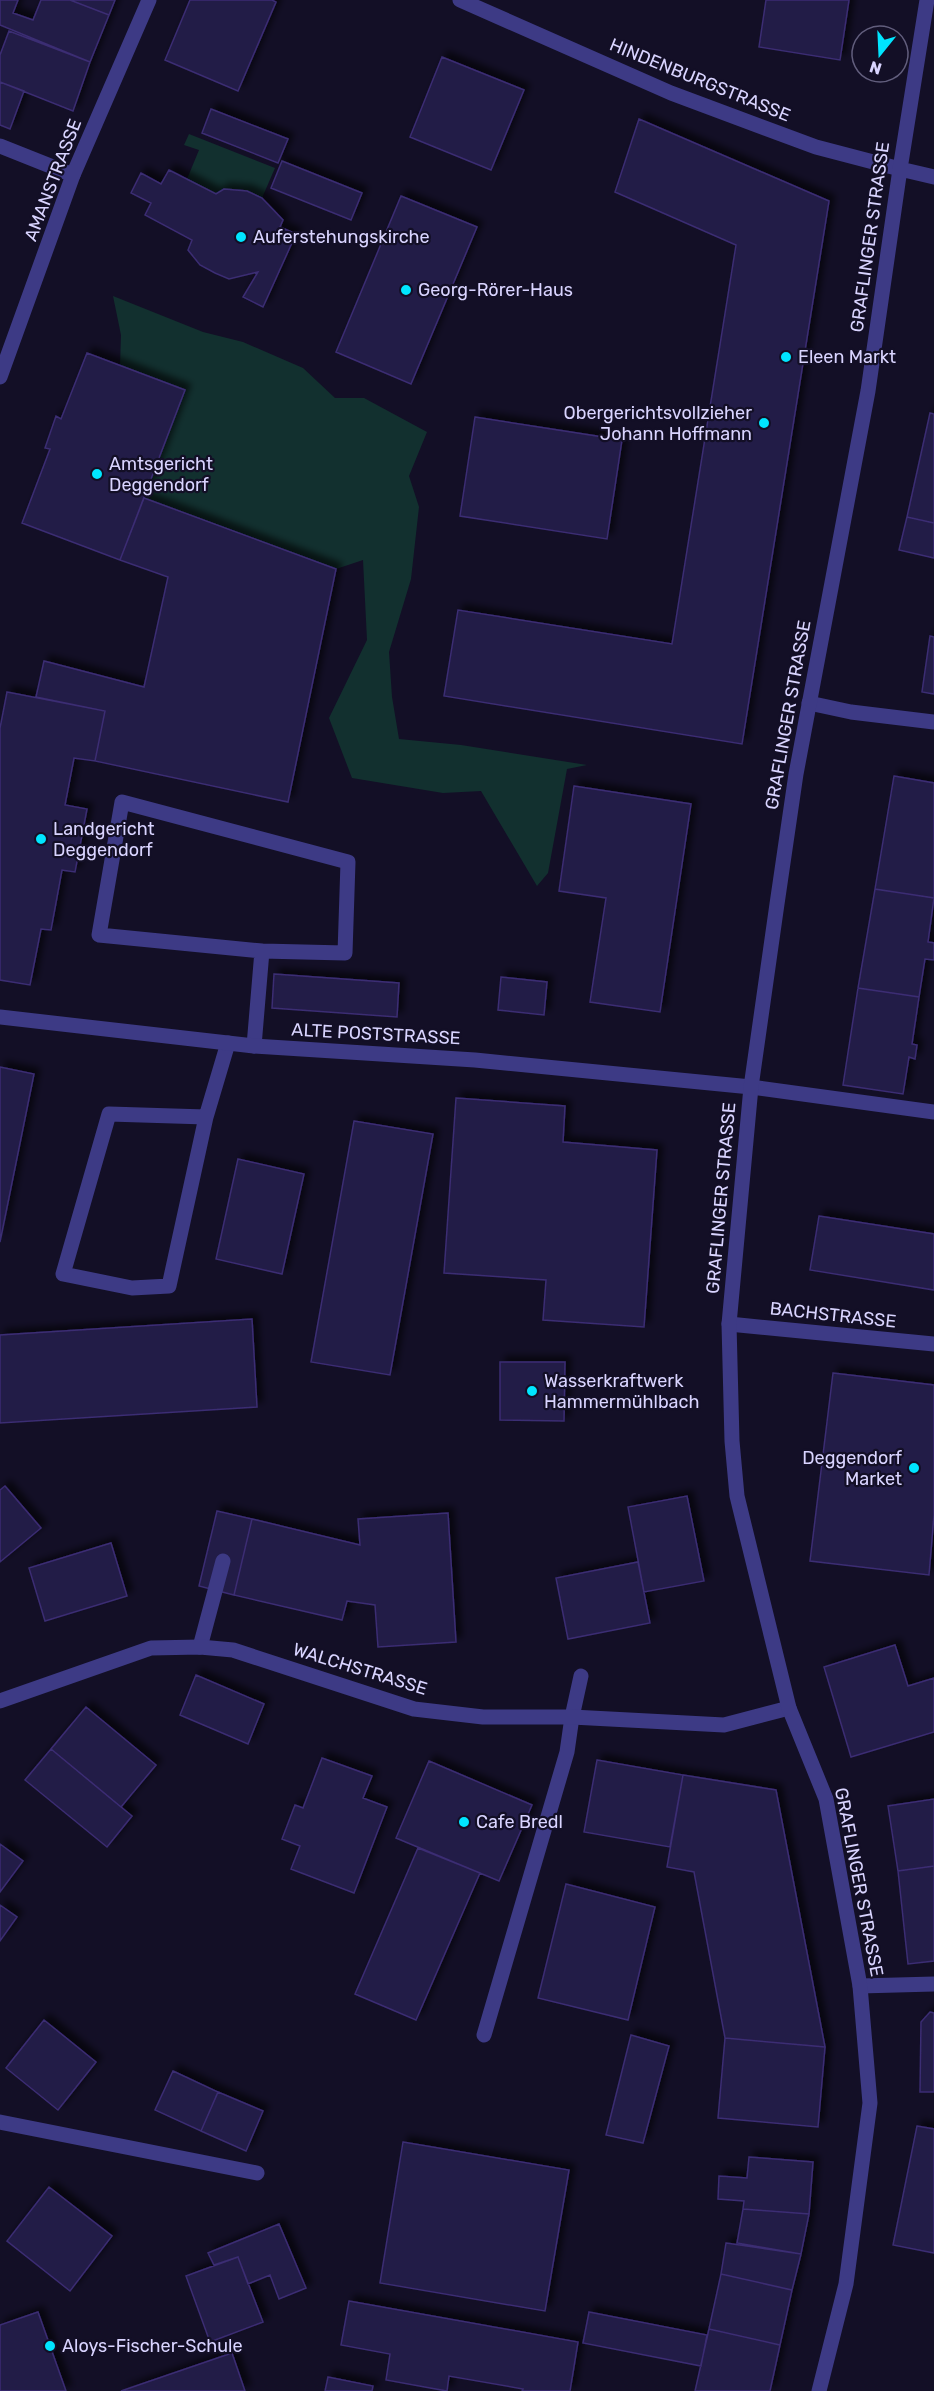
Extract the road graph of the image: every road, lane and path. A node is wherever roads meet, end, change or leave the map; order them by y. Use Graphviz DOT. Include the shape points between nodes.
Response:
graph roads {
  1 [pos="149,0"];
  2 [pos="460,0"];
  3 [pos="927,0"];
  4 [pos="0,146"];
  5 [pos="900,169"];
  6 [pos="73,175"];
  7 [pos="934,177"];
  8 [pos="0,377"];
  9 [pos="809,703"];
  10 [pos="934,722"];
  11 [pos="262,951"];
  12 [pos="0,1017"];
  13 [pos="228,1043"];
  14 [pos="254,1046"];
  15 [pos="750,1087"];
  16 [pos="934,1112"];
  17 [pos="206,1116"];
  18 [pos="729,1324"];
  19 [pos="934,1344"];
  20 [pos="223,1561"];
  21 [pos="200,1647"];
  22 [pos="581,1676"];
  23 [pos="0,1701"];
  24 [pos="789,1708"];
  25 [pos="572,1717"];
  26 [pos="934,1984"];
  27 [pos="860,1986"];
  28 [pos="484,2035"];
  29 [pos="0,2122"];
  30 [pos="257,2173"];
  31 [pos="819,2391"];
  1 -- 6 [label="street, AMANSTRASSE"];
  2 -- 5 [label="street, HINDENBURGSTRASSE" via="671,93 816,147"];
  3 -- 5 [label="street, GRAFLINGER STRASSE"];
  4 -- 6 [label="street"];
  5 -- 7 [label="street, HINDENBURGSTRASSE"];
  5 -- 9 [label="street, GRAFLINGER STRASSE" via="868,391"];
  6 -- 8 [label="street, AMANSTRASSE"];
  9 -- 10 [label="street"];
  9 -- 15 [label="street, GRAFLINGER STRASSE"];
  11 -- 11 [label="street" via="345,953 348,862 122,802 99,935"];
  11 -- 14 [label="street"];
  12 -- 13 [label="street, ALTE POSTSTRASSE"];
  13 -- 14 [label="street, ALTE POSTSTRASSE"];
  13 -- 17 [label="street"];
  14 -- 15 [label="street, ALTE POSTSTRASSE" via="475,1060"];
  15 -- 16 [label="street, ALTE POSTSTRASSE"];
  15 -- 18 [label="street, GRAFLINGER STRASSE"];
  17 -- 17 [label="street" via="169,1286 132,1288 63,1274 109,1114"];
  18 -- 19 [label="street, BACHSTRASSE"];
  18 -- 24 [label="street, GRAFLINGER STRASSE" via="737,1496"];
  20 -- 21 [label="street"];
  21 -- 23 [label="street, WALCHSTRASSE" via="151,1648"];
  21 -- 25 [label="street, WALCHSTRASSE" via="233,1650 414,1709 483,1717"];
  22 -- 25 [label="street"];
  24 -- 25 [label="street, WALCHSTRASSE" via="724,1725"];
  24 -- 27 [label="street, GRAFLINGER STRASSE" via="826,1799"];
  25 -- 28 [label="street" via="567,1752"];
  26 -- 27 [label="street"];
  27 -- 31 [label="street, GRAFLINGER STRASSE" via="870,2103 846,2284"];
  29 -- 30 [label="street"];
}
